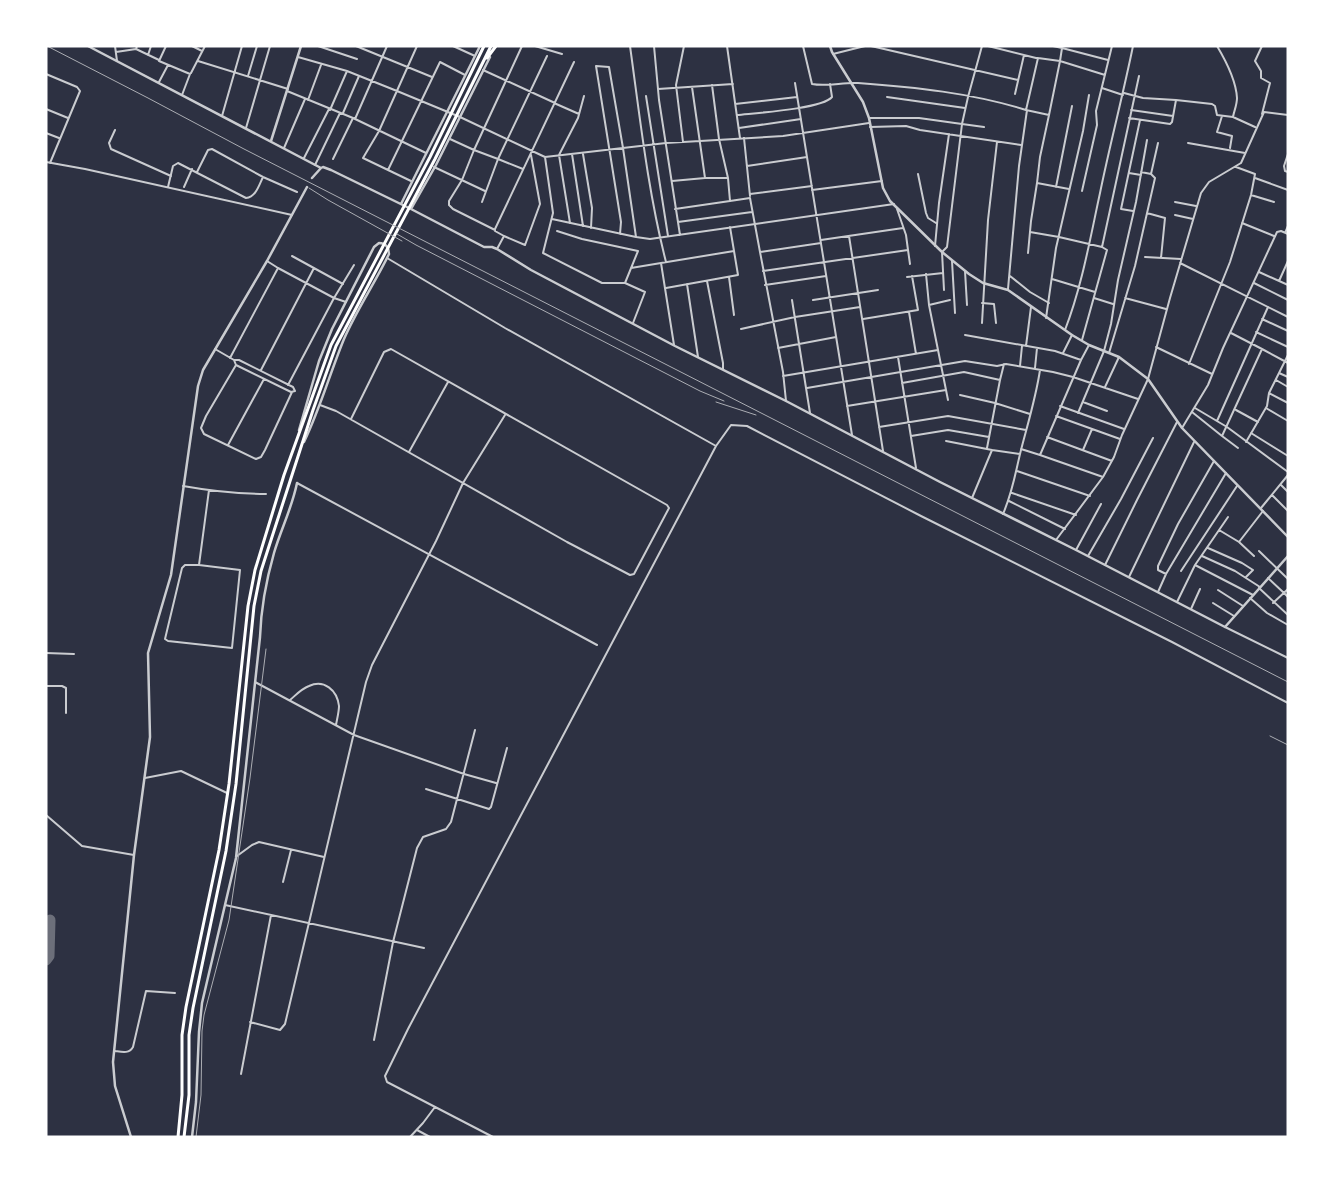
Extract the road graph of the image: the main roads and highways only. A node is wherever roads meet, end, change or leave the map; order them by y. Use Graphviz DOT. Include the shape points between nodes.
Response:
graph roads {
  1 [pos="484,46"];
  2 [pos="494,46"];
  3 [pos="178,1137"];
  4 [pos="184,1137"];
  1 -- 3 [label="main road" via="331,345 256,570 248,606 228,793 182,1034"];
  2 -- 4 [label="main road" via="336,346 261,571 254,606 226,851 189,1035 189,1095"];
}
